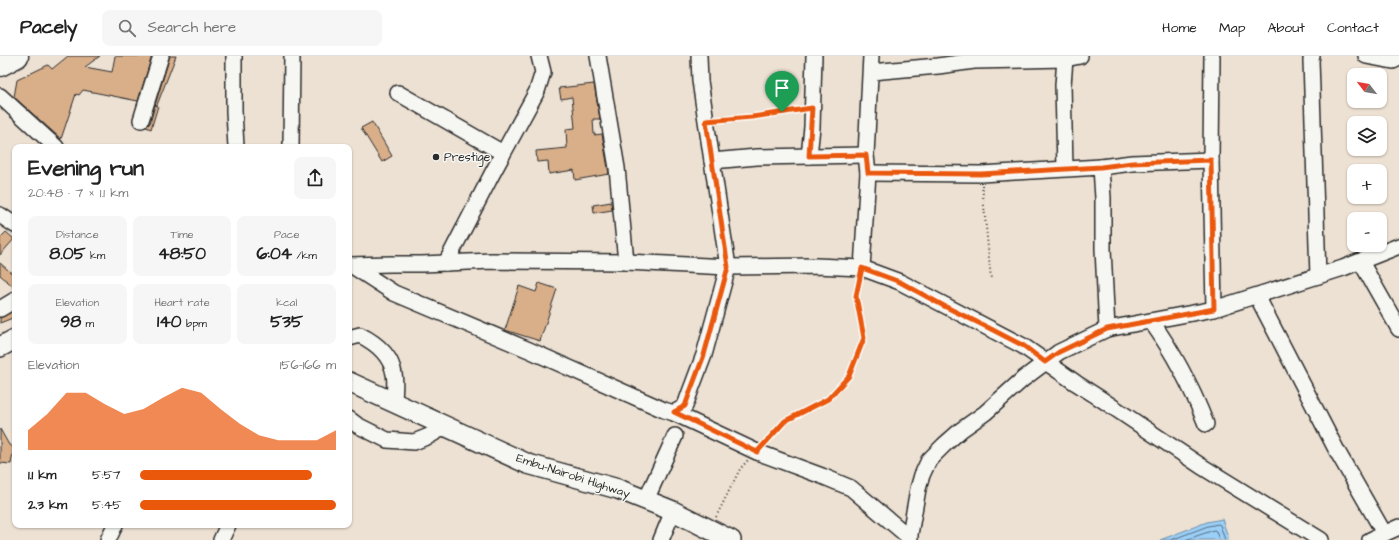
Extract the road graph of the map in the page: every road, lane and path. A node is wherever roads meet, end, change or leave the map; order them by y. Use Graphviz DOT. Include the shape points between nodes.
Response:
graph roads {
  1 [pos="17,56"];
  2 [pos="161,56"];
  3 [pos="234,56"];
  4 [pos="292,56"];
  5 [pos="539,56"];
  6 [pos="598,56"];
  7 [pos="699,56"];
  8 [pos="814,56"];
  9 [pos="871,56"];
  10 [pos="1080,56"];
  11 [pos="1212,56"];
  12 [pos="1312,56"];
  13 [pos="1366,56"];
  14 [pos="974,58"];
  15 [pos="1399,58"];
  16 [pos="1064,59"];
  17 [pos="0,65"];
  18 [pos="871,72"];
  19 [pos="398,93"];
  20 [pos="0,96"];
  21 [pos="812,108"];
  22 [pos="141,120"];
  23 [pos="706,121"];
  24 [pos="53,144"];
  25 [pos="236,144"];
  26 [pos="291,144"];
  27 [pos="503,153"];
  28 [pos="866,155"];
  29 [pos="809,156"];
  30 [pos="1211,160"];
  31 [pos="712,161"];
  32 [pos="1101,167"];
  33 [pos="1065,168"];
  34 [pos="868,173"];
  35 [pos="981,174"];
  36 [pos="0,216"];
  37 [pos="12,223"];
  38 [pos="1399,246"];
  39 [pos="626,262"];
  40 [pos="1361,262"];
  41 [pos="446,263"];
  42 [pos="352,265"];
  43 [pos="352,266"];
  44 [pos="728,267"];
  45 [pos="862,268"];
  46 [pos="1318,276"];
  47 [pos="991,279"];
  48 [pos="1257,296"];
  49 [pos="12,302"];
  50 [pos="0,309"];
  51 [pos="1214,309"];
  52 [pos="1152,321"];
  53 [pos="1107,329"];
  54 [pos="1399,329"];
  55 [pos="352,337"];
  56 [pos="12,341"];
  57 [pos="0,347"];
  58 [pos="1045,362"];
  59 [pos="352,383"];
  60 [pos="394,403"];
  61 [pos="674,412"];
  62 [pos="352,422"];
  63 [pos="1206,424"];
  64 [pos="446,426"];
  65 [pos="675,436"];
  66 [pos="757,452"];
  67 [pos="646,500"];
  68 [pos="673,511"];
  69 [pos="1399,527"];
  70 [pos="114,528"];
  71 [pos="227,528"];
  72 [pos="710,528"];
  73 [pos="1384,533"];
  74 [pos="910,539"];
  75 [pos="108,540"];
  76 [pos="221,540"];
  77 [pos="661,540"];
  78 [pos="731,540"];
  79 [pos="1321,540"];
  80 [pos="1370,540"];
  1 -- 17 [label="highway"];
  2 -- 22 [label="street"];
  3 -- 25 [label="street"];
  4 -- 26 [label="street"];
  5 -- 27 [label="street" via="543,72 537,91"];
  6 -- 39 [label="street" via="617,168"];
  7 -- 23 [label="street"];
  8 -- 21 [label="street"];
  9 -- 18 [label="street"];
  10 -- 16 [label="street"];
  11 -- 30 [label="street"];
  12 -- 46 [label="street"];
  13 -- 15 [label="street" via="1393,62"];
  14 -- 16 [label="street"];
  14 -- 18 [label="street"];
  16 -- 33 [label="street" via="1062,85"];
  18 -- 28 [label="street"];
  19 -- 27 [label="street"];
  20 -- 24 [label="street"];
  21 -- 23 [label="path"];
  21 -- 29 [label="street"];
  23 -- 31 [label="street"];
  27 -- 41 [label="street"];
  28 -- 29 [label="street"];
  28 -- 34 [label="street"];
  29 -- 31 [label="street"];
  30 -- 32 [label="street" via="1132,163"];
  30 -- 51 [label="street"];
  31 -- 44 [label="street"];
  32 -- 33 [label="street"];
  32 -- 53 [label="street"];
  33 -- 35 [label="street"];
  34 -- 35 [label="street"];
  34 -- 45 [label="street"];
  35 -- 47 [label="path"];
  36 -- 37 [label="street"];
  38 -- 40 [label="street"];
  39 -- 41 [label="street"];
  39 -- 44 [label="street"];
  40 -- 46 [label="street"];
  40 -- 54 [label="street"];
  41 -- 42 [label="street"];
  43 -- 61 [label="street" via="394,293 664,410"];
  44 -- 45 [label="street"];
  44 -- 61 [label="street" via="704,355 685,406"];
  45 -- 58 [label="street" via="900,282 1024,346"];
  45 -- 66 [label="path" via="856,296 864,338 849,376 828,399 785,421"];
  46 -- 48 [label="street"];
  48 -- 51 [label="street"];
  48 -- 73 [label="street" via="1337,452"];
  49 -- 50 [label="street"];
  51 -- 52 [label="street"];
  52 -- 53 [label="street"];
  52 -- 63 [label="street" via="1175,356"];
  53 -- 58 [label="street" via="1059,352"];
  55 -- 60 [label="street" via="360,335 387,356 394,374"];
  56 -- 57 [label="main road"];
  58 -- 74 [label="street" via="961,430 929,460 918,489"];
  58 -- 79 [label="street" via="1201,466"];
  59 -- 60 [label="main road, Embu-Nairobi Highway"];
  60 -- 64 [label="main road, Embu-Nairobi Highway"];
  61 -- 66 [label="street"];
  62 -- 64 [label="street" via="387,440 414,442"];
  64 -- 67 [label="main road, Embu-Nairobi Highway" via="528,464 618,489"];
  65 -- 67 [label="street"];
  66 -- 72 [label="path" via="740,469"];
  66 -- 74 [label="street" via="851,488"];
  67 -- 68 [label="main road, Embu-Nairobi Highway"];
  68 -- 72 [label="main road, Embu-Nairobi Highway"];
  68 -- 77 [label="street"];
  69 -- 73 [label="street"];
  70 -- 75 [label="street"];
  71 -- 76 [label="street"];
  72 -- 78 [label="main road, Embu-Nairobi Highway"];
  73 -- 80 [label="street"];
}
